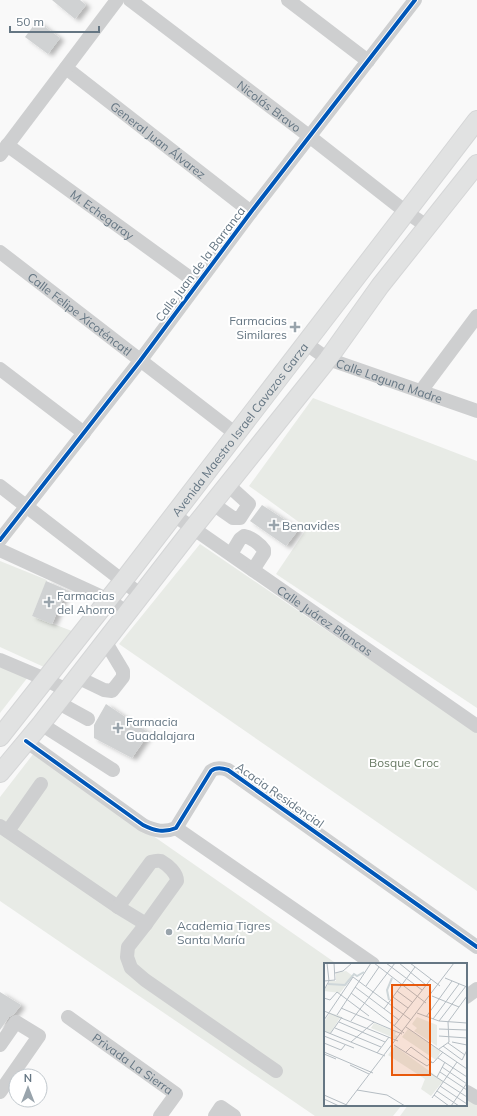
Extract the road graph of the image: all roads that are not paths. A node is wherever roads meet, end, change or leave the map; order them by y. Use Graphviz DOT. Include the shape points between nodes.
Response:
graph roads {
  1 [pos="117,0"];
  2 [pos="130,0"];
  3 [pos="288,0"];
  4 [pos="415,0"];
  5 [pos="368,61"];
  6 [pos="66,68"];
  7 [pos="477,120"];
  8 [pos="309,136"];
  9 [pos="4,150"];
  10 [pos="477,164"];
  11 [pos="251,212"];
  12 [pos="406,212"];
  13 [pos="427,226"];
  14 [pos="0,252"];
  15 [pos="196,283"];
  16 [pos="477,316"];
  17 [pos="305,343"];
  18 [pos="328,359"];
  19 [pos="140,361"];
  20 [pos="0,369"];
  21 [pos="421,392"];
  22 [pos="477,411"];
  23 [pos="84,433"];
  24 [pos="236,434"];
  25 [pos="228,485"];
  26 [pos="0,486"];
  27 [pos="213,504"];
  28 [pos="26,506"];
  29 [pos="174,515"];
  30 [pos="193,528"];
  31 [pos="0,540"];
  32 [pos="0,550"];
  33 [pos="231,554"];
  34 [pos="253,570"];
  35 [pos="123,582"];
  36 [pos="141,595"];
  37 [pos="109,600"];
  38 [pos="127,613"];
  39 [pos="104,642"];
  40 [pos="0,660"];
  41 [pos="45,679"];
  42 [pos="67,690"];
  43 [pos="88,719"];
  44 [pos="41,724"];
  45 [pos="477,726"];
  46 [pos="0,737"];
  47 [pos="26,741"];
  48 [pos="113,770"];
  49 [pos="0,773"];
  50 [pos="41,784"];
  51 [pos="4,828"];
  52 [pos="176,828"];
  53 [pos="118,907"];
  54 [pos="146,924"];
  55 [pos="477,947"];
  56 [pos="372,963"];
  57 [pos="477,989"];
  58 [pos="467,996"];
  59 [pos="68,1017"];
  60 [pos="0,1045"];
  61 [pos="276,1071"];
  62 [pos="0,1092"];
  63 [pos="160,1116"];
  64 [pos="215,1116"];
  65 [pos="234,1116"];
  1 -- 6 [label="street"];
  2 -- 8 [label="street, Nicolás Bravo"];
  3 -- 5 [label="street"];
  4 -- 5 [label="street, Calle Juan de la Barranca"];
  5 -- 8 [label="street, Calle Juan de la Barranca"];
  6 -- 9 [label="street"];
  6 -- 11 [label="street, General Juan Álvarez"];
  7 -- 12 [label="main road, Avenida Maestro Israel Cavazos Garza"];
  8 -- 11 [label="street, Calle Juan de la Barranca"];
  8 -- 12 [label="street, Nicolás Bravo"];
  9 -- 15 [label="street, M. Echegaray"];
  10 -- 13 [label="main road, Avenida Maestro Israel Cavazos Garza"];
  11 -- 15 [label="street, Calle Juan de la Barranca"];
  12 -- 13 [label="street, Nicolás Bravo"];
  12 -- 17 [label="main road, Avenida Maestro Israel Cavazos Garza"];
  13 -- 18 [label="main road, Avenida Maestro Israel Cavazos Garza"];
  14 -- 19 [label="street, Calle Felipe Xicoténcatl"];
  15 -- 19 [label="street, Calle Juan de la Barranca"];
  16 -- 21 [label="street"];
  17 -- 18 [label="street, Calle Laguna Madre"];
  17 -- 24 [label="main road, Avenida Maestro Israel Cavazos Garza"];
  18 -- 21 [label="street, Calle Laguna Madre"];
  18 -- 25 [label="main road, Avenida Maestro Israel Cavazos Garza"];
  19 -- 23 [label="street, Calle Juan de la Barranca"];
  19 -- 24 [label="street, Calle Felipe Xicoténcatl"];
  20 -- 23 [label="street"];
  21 -- 22 [label="street, Calle Laguna Madre"];
  23 -- 28 [label="street, Calle Juan de la Barranca"];
  24 -- 29 [label="main road, Avenida Maestro Israel Cavazos Garza"];
  25 -- 27 [label="main road, Avenida Maestro Israel Cavazos Garza"];
  25 -- 27 [label="street" via="249,504 240,518 233,518"];
  26 -- 28 [label="street"];
  27 -- 30 [label="main road, Avenida Maestro Israel Cavazos Garza"];
  28 -- 31 [label="street, Calle Juan de la Barranca"];
  28 -- 35 [label="street"];
  29 -- 30 [label="street, Calle Juárez Blancas"];
  29 -- 35 [label="main road, Avenida Maestro Israel Cavazos Garza"];
  30 -- 33 [label="street, Calle Juárez Blancas"];
  30 -- 36 [label="main road, Avenida Maestro Israel Cavazos Garza"];
  32 -- 37 [label="street"];
  33 -- 34 [label="street, Calle Juárez Blancas"];
  33 -- 34 [label="street" via="240,539 247,536 264,550"];
  34 -- 45 [label="street, Calle Juárez Blancas"];
  35 -- 36 [label="street"];
  35 -- 37 [label="main road, Avenida Maestro Israel Cavazos Garza"];
  36 -- 38 [label="main road, Avenida Maestro Israel Cavazos Garza"];
  37 -- 38 [label="street"];
  37 -- 41 [label="main road, Avenida Maestro Israel Cavazos Garza"];
  38 -- 39 [label="main road, Avenida Maestro Israel Cavazos Garza"];
  39 -- 42 [label="main road, Avenida Maestro Israel Cavazos Garza"];
  39 -- 42 [label="street" via="123,671 123,677 112,691"];
  40 -- 41 [label="street"];
  41 -- 42 [label="street"];
  41 -- 46 [label="main road, Avenida Maestro Israel Cavazos Garza"];
  42 -- 43 [label="street"];
  42 -- 44 [label="main road, Avenida Maestro Israel Cavazos Garza"];
  44 -- 47 [label="main road, Avenida Maestro Israel Cavazos Garza"];
  44 -- 48 [label="street"];
  47 -- 49 [label="main road, Avenida Maestro Israel Cavazos Garza"];
  47 -- 52 [label="street" via="143,824 161,831"];
  50 -- 51 [label="street"];
  51 -- 53 [label="street"];
  52 -- 55 [label="street, Acacia Residencial" via="211,771 219,768 228,770"];
  52 -- 56 [label="street"];
  53 -- 54 [label="street"];
  53 -- 54 [label="street" via="151,862 161,861 176,874 177,881"];
  54 -- 61 [label="street" via="128,947 127,957 131,968"];
  57 -- 58 [label="street"];
  59 -- 63 [label="street, Privada La Sierra" via="176,1094"];
  60 -- 62 [label="street" via="16,1022 39,1036"];
  64 -- 65 [label="street" via="221,1107"];
}
